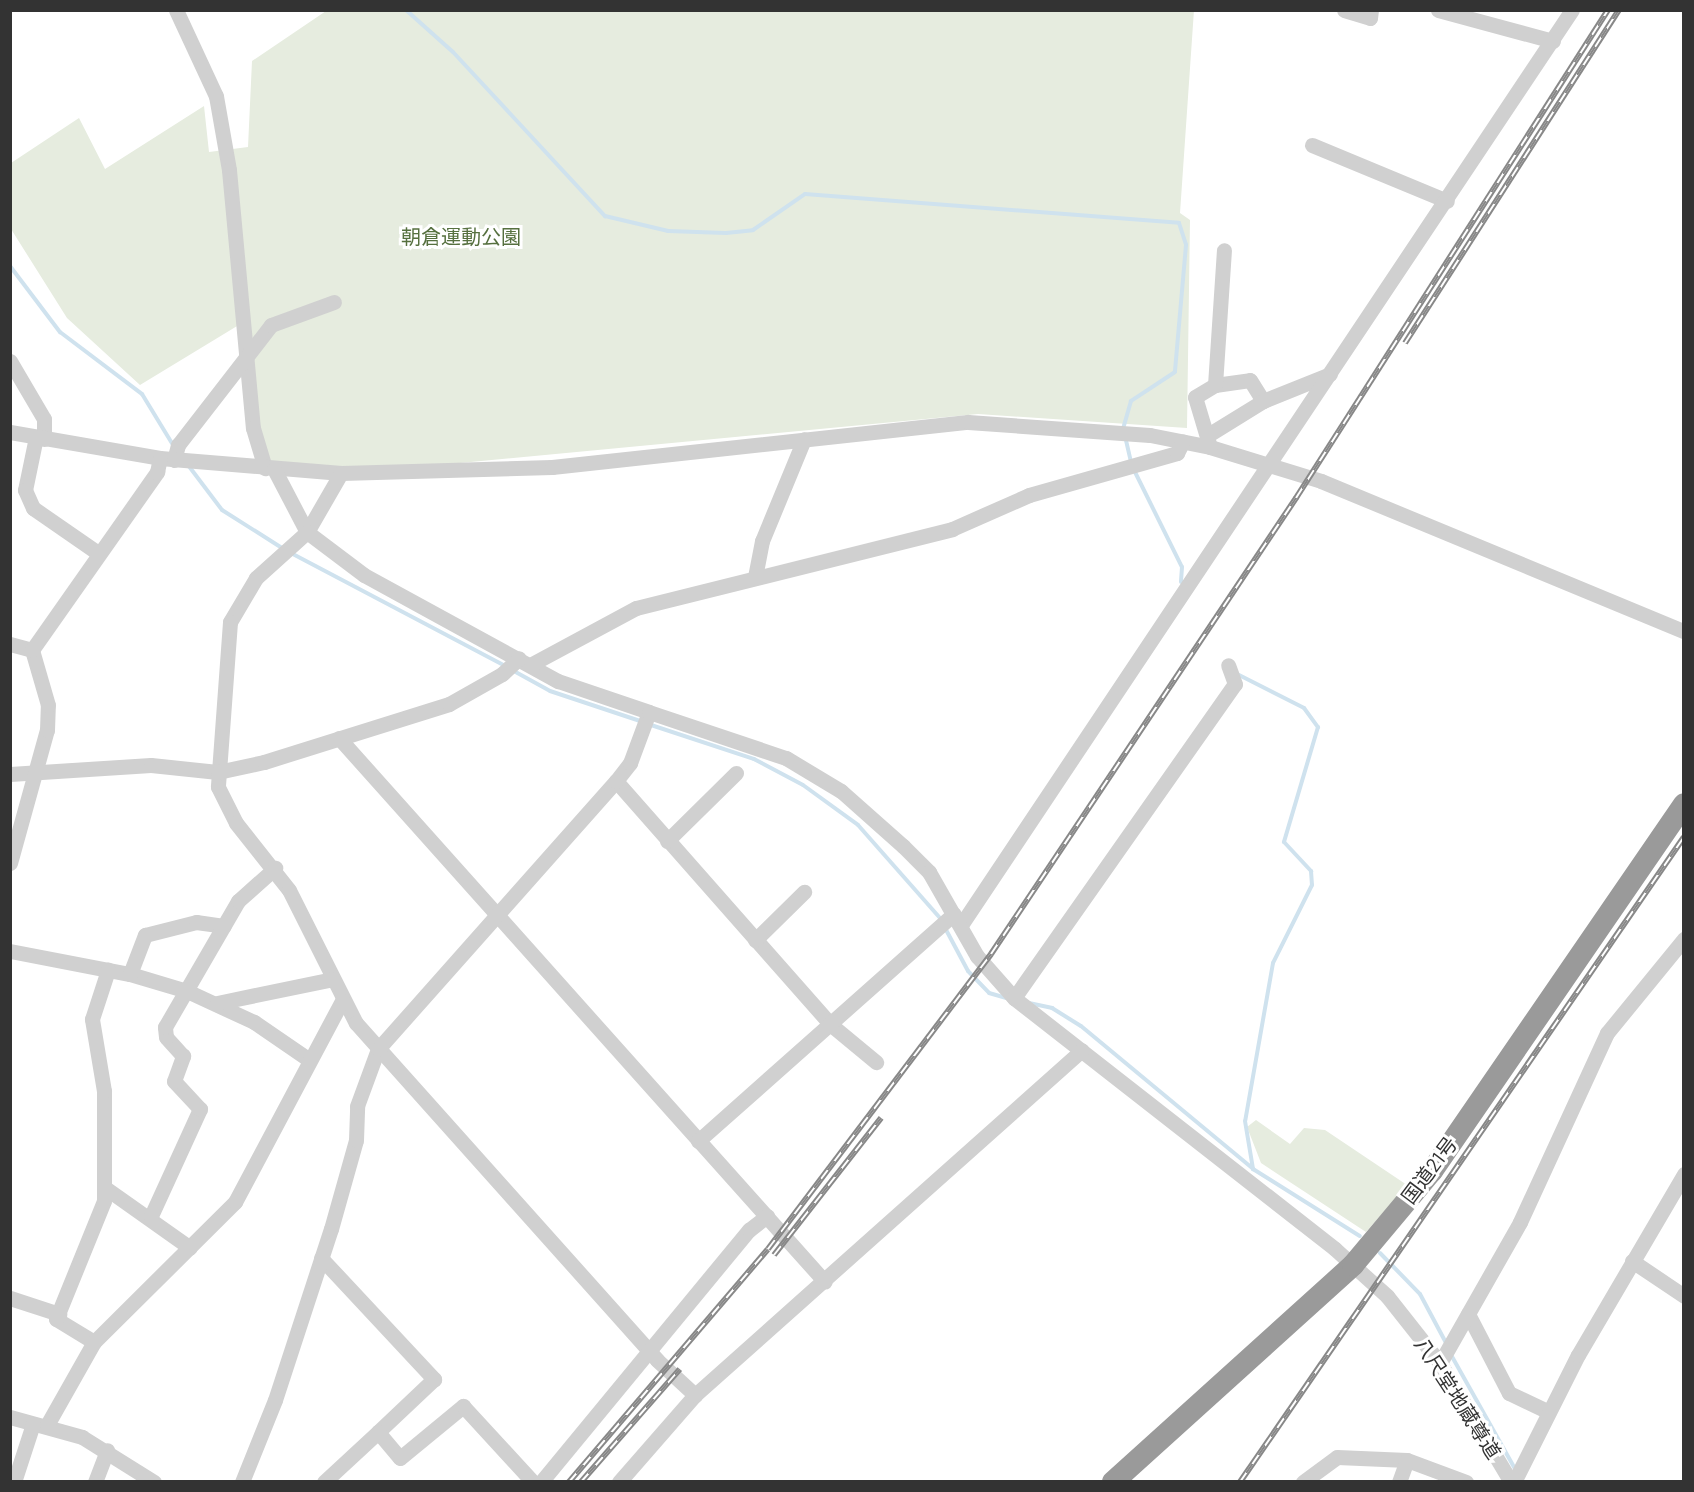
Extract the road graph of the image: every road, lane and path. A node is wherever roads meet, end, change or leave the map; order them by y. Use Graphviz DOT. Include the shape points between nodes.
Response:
graph roads {
  1 [pos="176,10"];
  2 [pos="1344,10"];
  3 [pos="1371,10"];
  4 [pos="1438,10"];
  5 [pos="1572,10"];
  6 [pos="1468,14"];
  7 [pos="1553,41"];
  8 [pos="1312,144"];
  9 [pos="1447,201"];
  10 [pos="1224,250"];
  11 [pos="333,302"];
  12 [pos="247,351"];
  13 [pos="10,361"];
  14 [pos="1330,374"];
  15 [pos="1215,385"];
  16 [pos="1263,401"];
  17 [pos="10,432"];
  18 [pos="40,438"];
  19 [pos="804,439"];
  20 [pos="1183,441"];
  21 [pos="1209,441"];
  22 [pos="167,459"];
  23 [pos="1270,464"];
  24 [pos="269,469"];
  25 [pos="341,473"];
  26 [pos="307,532"];
  27 [pos="98,553"];
  28 [pos="755,577"];
  29 [pos="1683,631"];
  30 [pos="10,644"];
  31 [pos="32,650"];
  32 [pos="522,662"];
  33 [pos="1228,665"];
  34 [pos="647,721"];
  35 [pos="339,738"];
  36 [pos="218,772"];
  37 [pos="33,773"];
  38 [pos="736,773"];
  39 [pos="10,774"];
  40 [pos="616,781"];
  41 [pos="1683,804"];
  42 [pos="667,842"];
  43 [pos="10,863"];
  44 [pos="275,867"];
  45 [pos="804,892"];
  46 [pos="495,916"];
  47 [pos="957,919"];
  48 [pos="224,926"];
  49 [pos="1683,939"];
  50 [pos="755,940"];
  51 [pos="10,951"];
  52 [pos="108,970"];
  53 [pos="130,974"];
  54 [pos="333,979"];
  55 [pos="187,992"];
  56 [pos="1014,998"];
  57 [pos="342,1001"];
  58 [pos="217,1003"];
  59 [pos="830,1024"];
  60 [pos="378,1049"];
  61 [pos="1082,1050"];
  62 [pos="308,1059"];
  63 [pos="876,1062"];
  64 [pos="699,1141"];
  65 [pos="1683,1174"];
  66 [pos="104,1187"];
  67 [pos="151,1216"];
  68 [pos="767,1216"];
  69 [pos="190,1248"];
  70 [pos="321,1258"];
  71 [pos="1632,1261"];
  72 [pos="1353,1265"];
  73 [pos="825,1282"];
  74 [pos="1683,1296"];
  75 [pos="10,1298"];
  76 [pos="59,1314"];
  77 [pos="1468,1314"];
  78 [pos="94,1342"];
  79 [pos="648,1350"];
  80 [pos="1440,1363"];
  81 [pos="694,1395"];
  82 [pos="1549,1412"];
  83 [pos="10,1417"];
  84 [pos="40,1424"];
  85 [pos="378,1432"];
  86 [pos="106,1450"];
  87 [pos="1407,1460"];
  88 [pos="1516,1476"];
  89 [pos="14,1482"];
  90 [pos="95,1482"];
  91 [pos="154,1482"];
  92 [pos="242,1482"];
  93 [pos="324,1482"];
  94 [pos="532,1482"];
  95 [pos="540,1482"];
  96 [pos="619,1482"];
  97 [pos="1113,1482"];
  98 [pos="1303,1482"];
  99 [pos="1399,1482"];
  100 [pos="1466,1482"];
  1 -- 12 [label="street" via="216,96 230,170"];
  2 -- 3 [label="street" via="1370,18"];
  4 -- 6 [label="street"];
  5 -- 7 [label="street"];
  6 -- 7 [label="street"];
  7 -- 9 [label="street"];
  8 -- 9 [label="street"];
  9 -- 14 [label="street"];
  10 -- 15 [label="street"];
  11 -- 12 [label="street" via="271,325"];
  12 -- 22 [label="street"];
  12 -- 24 [label="street" via="253,428"];
  13 -- 18 [label="street" via="44,419"];
  14 -- 16 [label="street"];
  14 -- 23 [label="street"];
  15 -- 16 [label="street" via="1250,380"];
  15 -- 21 [label="street" via="1195,397"];
  16 -- 21 [label="street"];
  17 -- 18 [label="street"];
  18 -- 22 [label="street"];
  18 -- 27 [label="street" via="26,490 33,508"];
  19 -- 20 [label="street" via="1000,422"];
  19 -- 25 [label="street" via="552,467"];
  19 -- 28 [label="street" via="762,541"];
  20 -- 21 [label="street"];
  20 -- 28 [label="street" via="1177,453 1029,495 952,529"];
  21 -- 23 [label="street"];
  22 -- 24 [label="street"];
  22 -- 27 [label="street"];
  23 -- 29 [label="street"];
  23 -- 47 [label="street"];
  24 -- 25 [label="street"];
  24 -- 26 [label="street"];
  25 -- 26 [label="street"];
  26 -- 32 [label="street, 八尺堂地蔵尊道" via="364,575"];
  26 -- 36 [label="street" via="256,578 230,622"];
  27 -- 31 [label="street"];
  28 -- 32 [label="street" via="636,608"];
  30 -- 31 [label="street"];
  31 -- 37 [label="street" via="48,705 47,730"];
  32 -- 34 [label="street, 八尺堂地蔵尊道"];
  32 -- 35 [label="street" via="449,704"];
  33 -- 56 [label="street" via="1235,684"];
  34 -- 40 [label="street"];
  34 -- 47 [label="street, 八尺堂地蔵尊道" via="736,738 812,771 929,872"];
  35 -- 36 [label="street"];
  35 -- 46 [label="street"];
  36 -- 37 [label="street" via="151,765"];
  36 -- 44 [label="street" via="218,787 236,823"];
  37 -- 39 [label="street"];
  37 -- 43 [label="street"];
  38 -- 42 [label="street"];
  40 -- 42 [label="street"];
  40 -- 46 [label="street"];
  41 -- 72 [label="highway, 国道21号" via="1432,1171"];
  42 -- 50 [label="street"];
  44 -- 48 [label="street" via="238,901"];
  44 -- 54 [label="street"];
  45 -- 50 [label="street"];
  46 -- 60 [label="street"];
  46 -- 64 [label="street"];
  47 -- 56 [label="street, 八尺堂地蔵尊道" via="982,963"];
  47 -- 59 [label="street"];
  48 -- 53 [label="street" via="196,922 145,935"];
  48 -- 55 [label="street"];
  49 -- 77 [label="street" via="1607,1033 1534,1194"];
  50 -- 59 [label="street"];
  51 -- 52 [label="street"];
  52 -- 53 [label="street"];
  52 -- 66 [label="street" via="92,1019 104,1091"];
  53 -- 55 [label="street"];
  54 -- 57 [label="street"];
  54 -- 58 [label="street"];
  55 -- 58 [label="street"];
  55 -- 67 [label="street" via="165,1027 166,1037 183,1056 173,1071 174,1081 200,1109"];
  56 -- 61 [label="street, 八尺堂地蔵尊道"];
  57 -- 60 [label="street"];
  57 -- 62 [label="street"];
  58 -- 62 [label="street"];
  59 -- 63 [label="street"];
  59 -- 64 [label="street"];
  60 -- 70 [label="street" via="357,1106 356,1140"];
  60 -- 79 [label="street"];
  61 -- 72 [label="street, 八尺堂地蔵尊道"];
  61 -- 73 [label="street"];
  62 -- 69 [label="street" via="235,1202"];
  64 -- 68 [label="street"];
  65 -- 71 [label="street"];
  66 -- 67 [label="street"];
  66 -- 76 [label="street" via="104,1201"];
  67 -- 69 [label="street"];
  68 -- 73 [label="street"];
  68 -- 79 [label="street"];
  69 -- 78 [label="street"];
  70 -- 85 [label="street" via="434,1379"];
  70 -- 92 [label="street"];
  71 -- 74 [label="street"];
  71 -- 82 [label="street"];
  72 -- 80 [label="street, 八尺堂地蔵尊道" via="1387,1296"];
  72 -- 97 [label="highway, 国道21号"];
  73 -- 81 [label="street"];
  75 -- 76 [label="street"];
  76 -- 78 [label="street" via="56,1319"];
  77 -- 80 [label="street"];
  77 -- 82 [label="street" via="1509,1393"];
  78 -- 84 [label="street"];
  79 -- 81 [label="street"];
  79 -- 95 [label="street"];
  80 -- 88 [label="street, 八尺堂地蔵尊道"];
  81 -- 96 [label="street"];
  82 -- 88 [label="street"];
  83 -- 84 [label="street"];
  84 -- 86 [label="street"];
  84 -- 89 [label="street"];
  85 -- 93 [label="street"];
  85 -- 94 [label="street" via="400,1458 463,1406"];
  86 -- 90 [label="street"];
  86 -- 91 [label="street"];
  87 -- 98 [label="street" via="1336,1457"];
  87 -- 99 [label="street"];
  87 -- 100 [label="street"];
}
